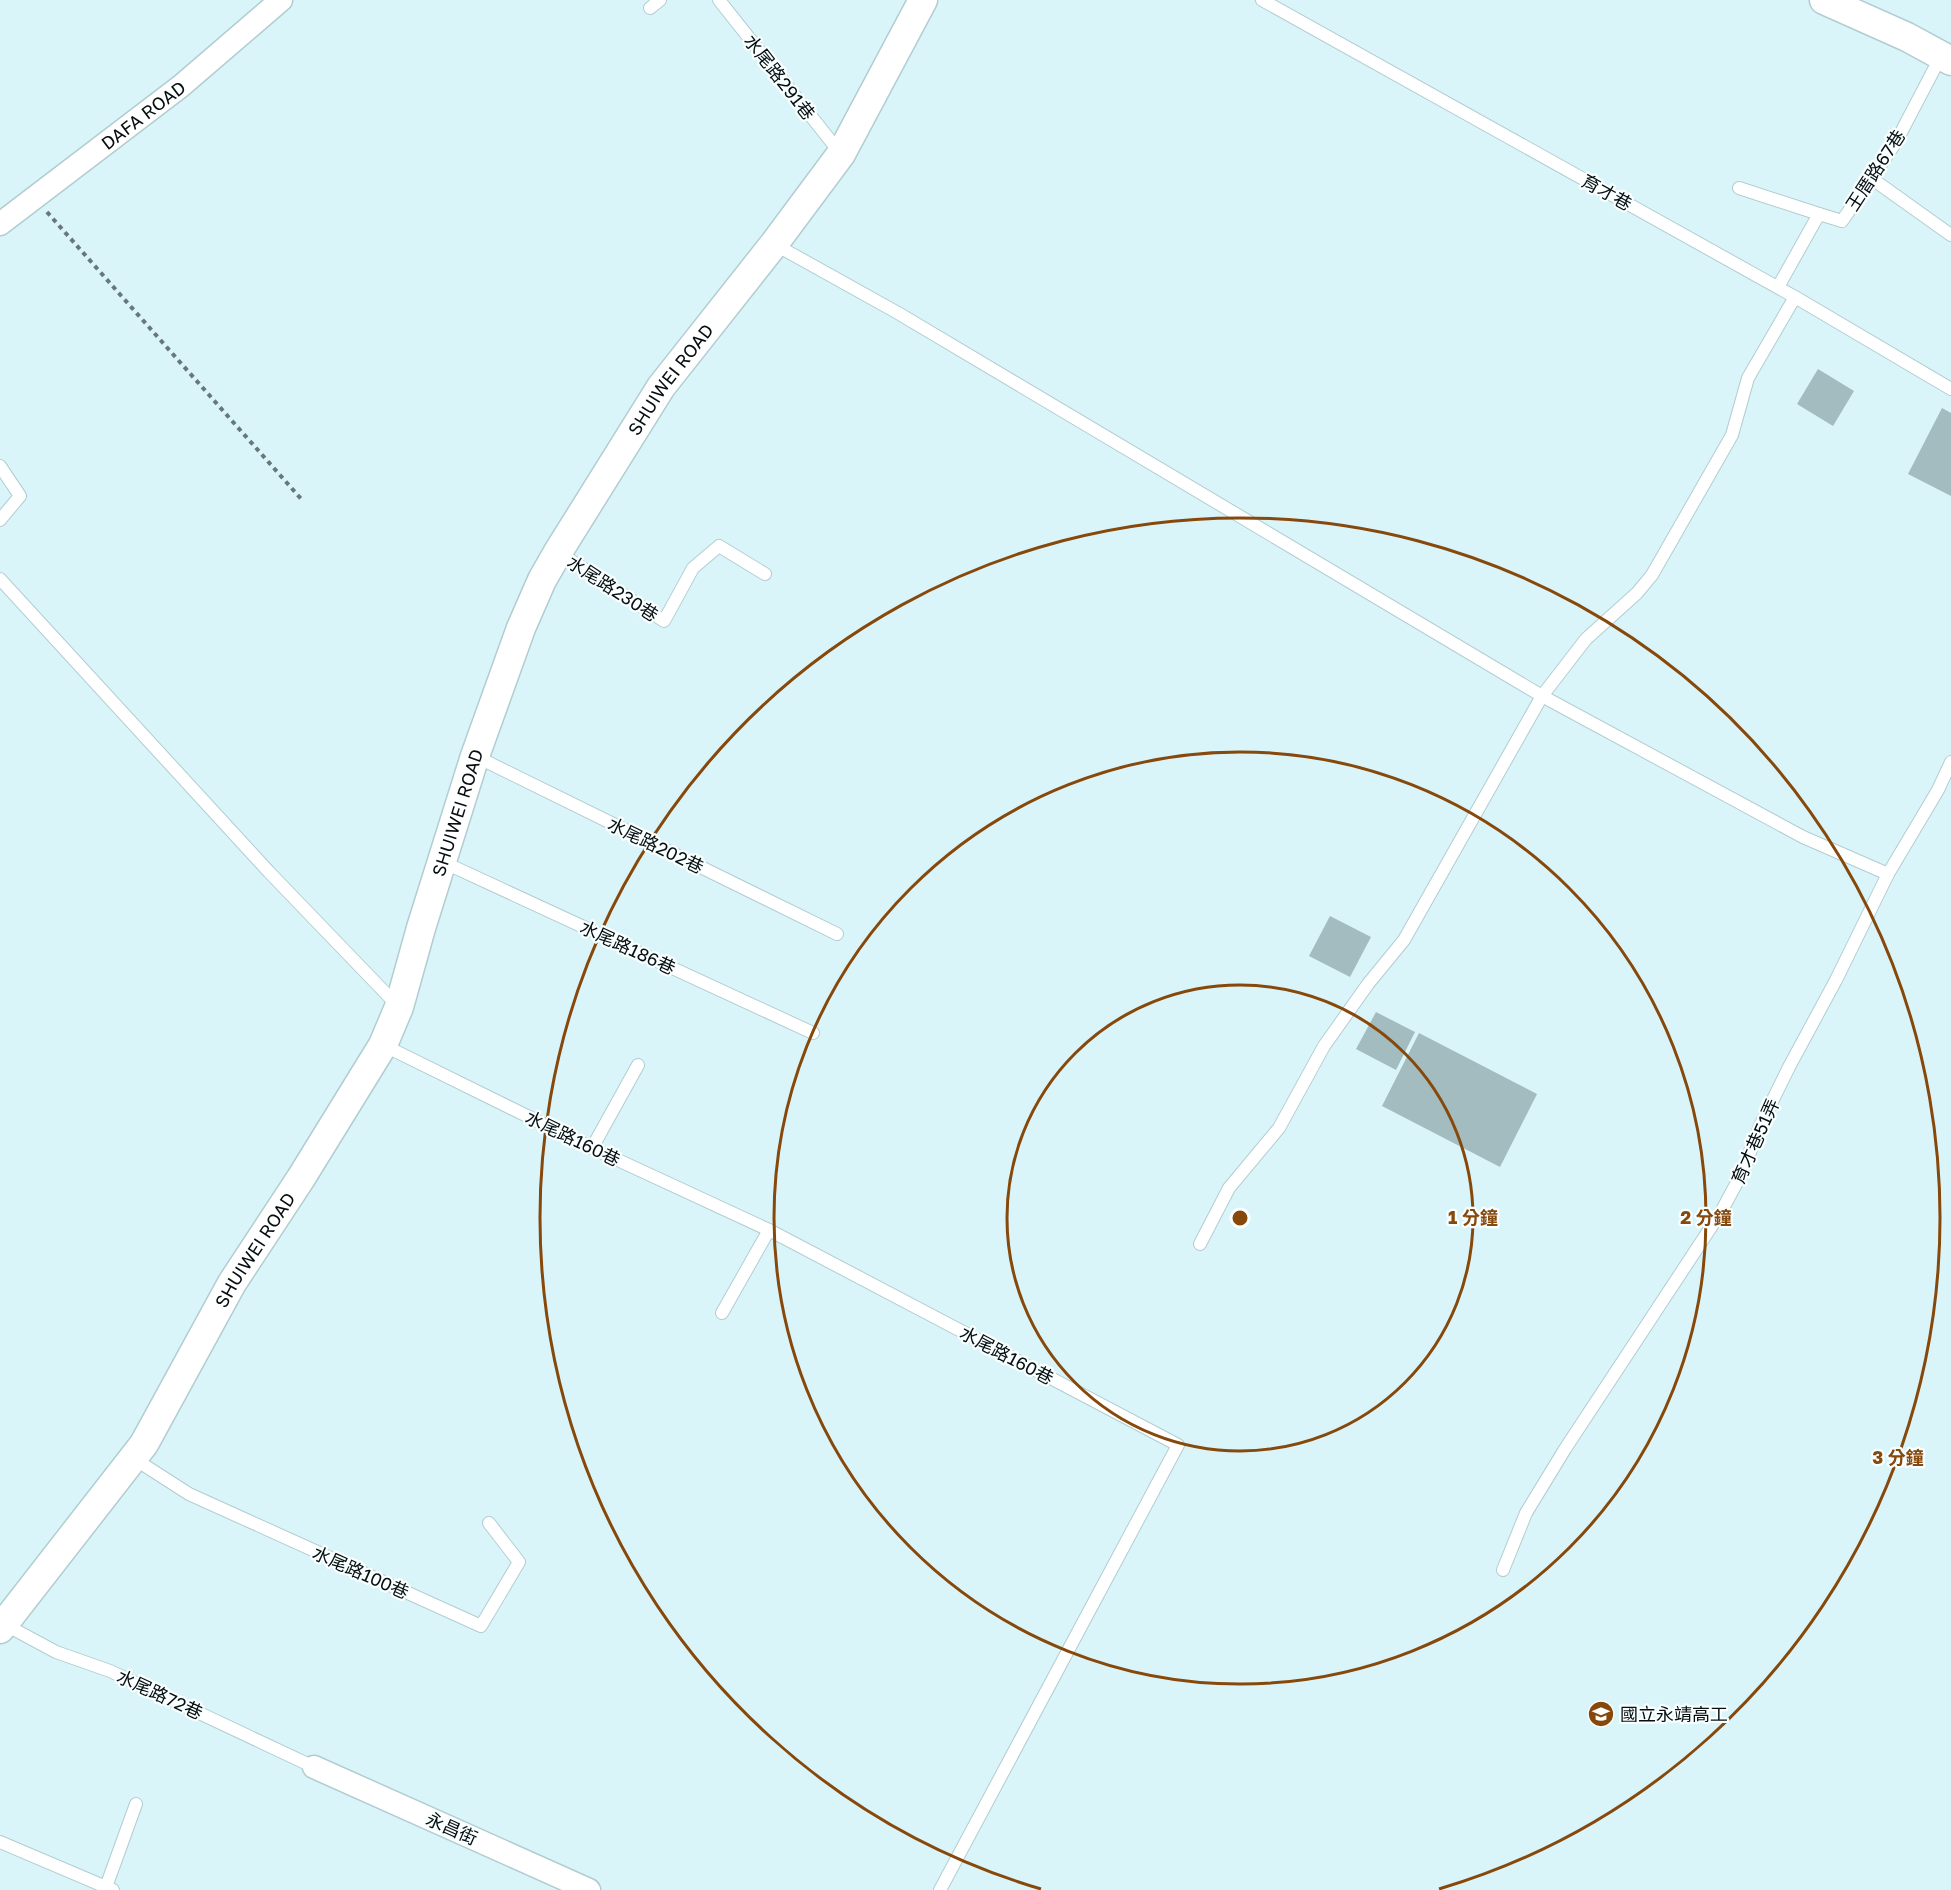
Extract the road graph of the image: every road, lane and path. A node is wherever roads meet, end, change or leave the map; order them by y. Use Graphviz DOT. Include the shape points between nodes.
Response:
graph roads {
  1 [pos="281,0"];
  2 [pos="719,0"];
  3 [pos="923,0"];
  4 [pos="1262,0"];
  5 [pos="1824,0"];
  6 [pos="1946,58"];
  7 [pos="841,154"];
  8 [pos="1871,178"];
  9 [pos="1739,188"];
  10 [pos="34,198"];
  11 [pos="1819,214"];
  12 [pos="0,224"];
  13 [pos="1951,235"];
  14 [pos="774,244"];
  15 [pos="1778,287"];
  16 [pos="1795,297"];
  17 [pos="1951,389"];
  18 [pos="0,466"];
  19 [pos="303,501"];
  20 [pos="0,520"];
  21 [pos="558,552"];
  22 [pos="765,574"];
  23 [pos="0,579"];
  24 [pos="1542,696"];
  25 [pos="475,756"];
  26 [pos="1951,762"];
  27 [pos="443,862"];
  28 [pos="1888,874"];
  29 [pos="837,934"];
  30 [pos="399,1007"];
  31 [pos="813,1033"];
  32 [pos="382,1045"];
  33 [pos="638,1065"];
  34 [pos="592,1148"];
  35 [pos="769,1230"];
  36 [pos="1200,1244"];
  37 [pos="723,1313"];
  38 [pos="133,1458"];
  39 [pos="489,1523"];
  40 [pos="1503,1570"];
  41 [pos="2,1627"];
  42 [pos="314,1767"];
  43 [pos="136,1804"];
  44 [pos="0,1842"];
  45 [pos="110,1888"];
  46 [pos="589,1890"];
  47 [pos="940,1890"];
  1 -- 10 [label="street, DAFA ROAD" via="181,86"];
  2 -- 7 [label="lane, 水尾路291巷"];
  3 -- 7 [label="street, SHUIWEI ROAD"];
  4 -- 15 [label="lane, 育才巷"];
  5 -- 6 [label="street"];
  6 -- 8 [label="lane, 王厝路67巷"];
  7 -- 14 [label="street, SHUIWEI ROAD"];
  8 -- 11 [label="lane, 王厝路67巷" via="1842,221"];
  8 -- 13 [label="lane"];
  9 -- 11 [label="lane"];
  10 -- 12 [label="street, DAFA ROAD"];
  10 -- 19 [label="path"];
  11 -- 15 [label="lane, 王厝路67巷"];
  14 -- 21 [label="street, SHUIWEI ROAD" via="661,387"];
  14 -- 24 [label="lane" via="898,313"];
  15 -- 16 [label="lane, 育才巷"];
  16 -- 17 [label="lane, 育才巷"];
  16 -- 24 [label="lane" via="1748,378 1732,435 1652,575 1586,639"];
  18 -- 20 [label="lane" via="20,496"];
  21 -- 22 [label="lane, 水尾路230巷" via="664,621 693,568 719,546"];
  21 -- 25 [label="street, SHUIWEI ROAD" via="521,628"];
  23 -- 30 [label="lane" via="269,873"];
  24 -- 28 [label="lane" via="1803,837"];
  24 -- 36 [label="lane" via="1404,940 1324,1046 1279,1128 1229,1188"];
  25 -- 27 [label="street, SHUIWEI ROAD"];
  25 -- 29 [label="lane, 水尾路202巷"];
  26 -- 28 [label="lane, 育才巷51弄"];
  27 -- 30 [label="street, SHUIWEI ROAD"];
  27 -- 31 [label="lane, 水尾路186巷"];
  28 -- 40 [label="lane, 育才巷51弄" via="1789,1067 1721,1212 1548,1476 1526,1513"];
  30 -- 32 [label="street, SHUIWEI ROAD"];
  32 -- 34 [label="lane, 水尾路160巷"];
  32 -- 38 [label="street, SHUIWEI ROAD" via="232,1283"];
  33 -- 34 [label="lane"];
  34 -- 35 [label="lane, 水尾路160巷"];
  35 -- 37 [label="lane"];
  35 -- 47 [label="lane, 水尾路160巷" via="1178,1445"];
  38 -- 39 [label="lane, 水尾路100巷" via="189,1494 481,1626 519,1562"];
  38 -- 41 [label="street, SHUIWEI ROAD"];
  41 -- 42 [label="lane, 水尾路72巷" via="111,1671"];
  42 -- 46 [label="street, 永昌街"];
  43 -- 45 [label="lane"];
  44 -- 45 [label="lane"];
}
